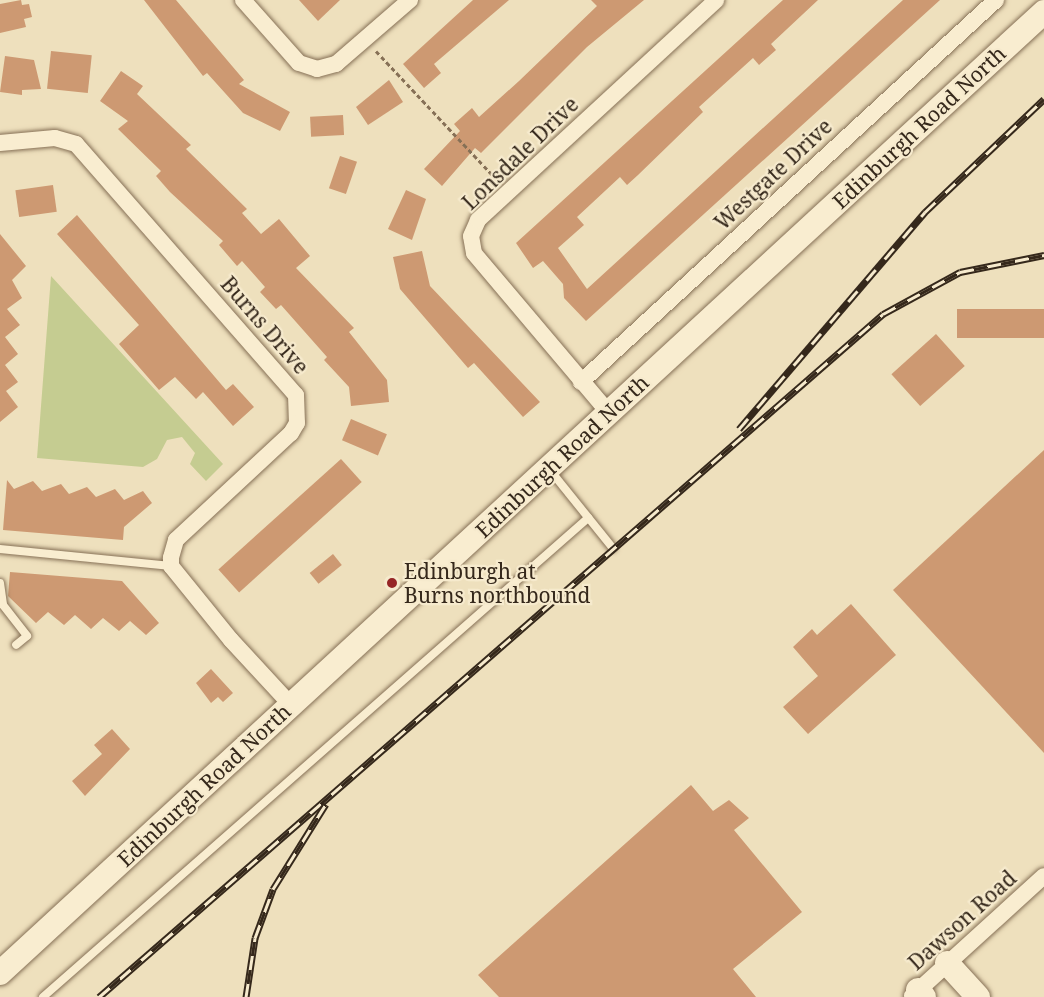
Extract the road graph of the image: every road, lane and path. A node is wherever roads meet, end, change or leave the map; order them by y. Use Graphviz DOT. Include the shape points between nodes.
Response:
graph roads {
  1 [pos="243,0"];
  2 [pos="410,0"];
  3 [pos="716,0"];
  4 [pos="996,0"];
  5 [pos="1044,12"];
  6 [pos="366,40"];
  7 [pos="0,143"];
  8 [pos="508,192"];
  9 [pos="580,381"];
  10 [pos="609,412"];
  11 [pos="548,469"];
  12 [pos="588,518"];
  13 [pos="612,547"];
  14 [pos="0,549"];
  15 [pos="171,566"];
  16 [pos="0,583"];
  17 [pos="16,645"];
  18 [pos="291,705"];
  19 [pos="1044,876"];
  20 [pos="947,963"];
  21 [pos="0,973"];
  22 [pos="918,995"];
  23 [pos="43,997"];
  24 [pos="978,997"];
  1 -- 6 [label="street" via="299,63 317,69 336,64"];
  2 -- 6 [label="street"];
  3 -- 8 [label="street, Lonsdale Drive"];
  4 -- 9 [label="street, Westgate Drive"];
  5 -- 10 [label="main road, Edinburgh Road North"];
  6 -- 8 [label="path"];
  7 -- 15 [label="street, Burns Drive" via="55,138 76,144 296,394 297,423 291,433 176,540"];
  8 -- 9 [label="street, Lonsdale Drive" via="478,220 471,236 474,254"];
  9 -- 10 [label="street, Lonsdale Drive"];
  10 -- 11 [label="main road, Edinburgh Road North"];
  11 -- 12 [label="lane"];
  11 -- 18 [label="main road, Edinburgh Road North"];
  12 -- 13 [label="lane"];
  12 -- 23 [label="lane"];
  14 -- 15 [label="lane"];
  15 -- 18 [label="street"];
  16 -- 17 [label="lane" via="3,605 27,636"];
  18 -- 21 [label="main road, Edinburgh Road North"];
  19 -- 20 [label="street, Dawson Road"];
  20 -- 22 [label="street, Dawson Road"];
  20 -- 24 [label="main road"];
}
